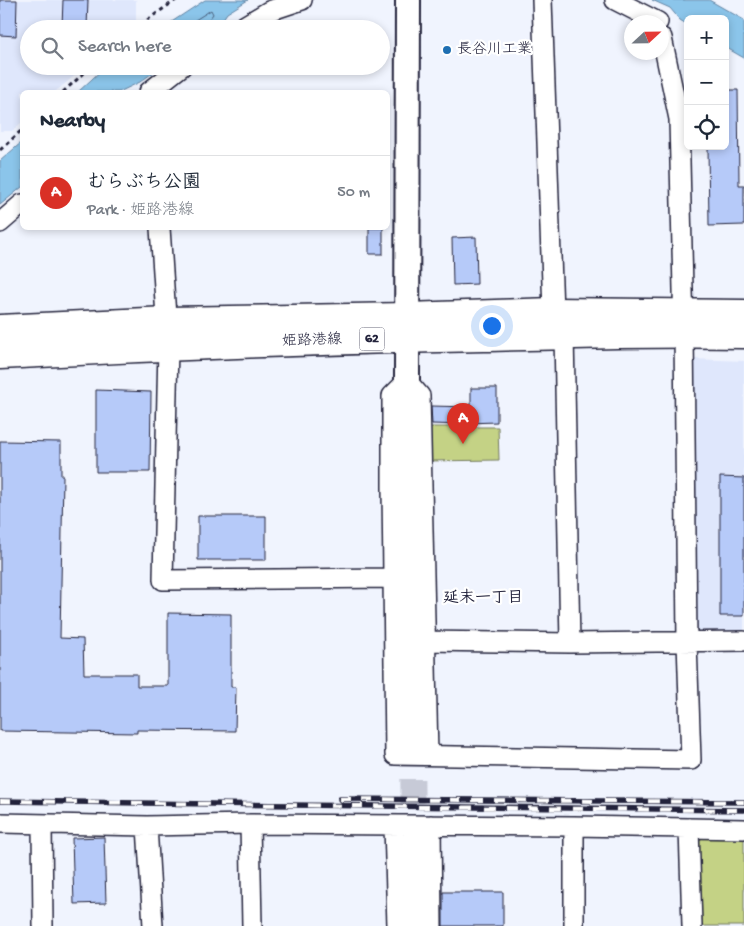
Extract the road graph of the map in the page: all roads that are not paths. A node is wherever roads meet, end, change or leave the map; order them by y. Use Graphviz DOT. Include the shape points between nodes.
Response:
graph roads {
  1 [pos="302,0"];
  2 [pos="408,0"];
  3 [pos="542,0"];
  4 [pos="615,0"];
  5 [pos="644,15"];
  6 [pos="254,20"];
  7 [pos="667,60"];
  8 [pos="171,75"];
  9 [pos="152,90"];
  10 [pos="20,206"];
  11 [pos="0,223"];
  12 [pos="160,230"];
  13 [pos="744,314"];
  14 [pos="683,322"];
  15 [pos="559,324"];
  16 [pos="408,328"];
  17 [pos="0,329"];
  18 [pos="167,333"];
  19 [pos="744,334"];
  20 [pos="0,355"];
  21 [pos="406,381"];
  22 [pos="393,578"];
  23 [pos="425,641"];
  24 [pos="687,642"];
  25 [pos="744,642"];
  26 [pos="570,643"];
  27 [pos="412,751"];
  28 [pos="0,823"];
  29 [pos="42,824"];
  30 [pos="250,824"];
  31 [pos="431,825"];
  32 [pos="147,826"];
  33 [pos="394,826"];
  34 [pos="574,826"];
  35 [pos="689,828"];
  36 [pos="744,830"];
  37 [pos="413,842"];
  38 [pos="43,926"];
  39 [pos="153,926"];
  40 [pos="252,926"];
  41 [pos="397,926"];
  42 [pos="416,926"];
  43 [pos="432,926"];
  44 [pos="574,926"];
  45 [pos="692,926"];
  1 -- 6 [label="street" via="269,11"];
  2 -- 16 [label="street"];
  3 -- 15 [label="street"];
  4 -- 5 [label="street"];
  7 -- 14 [label="street" via="679,118"];
  8 -- 9 [label="street"];
  10 -- 11 [label="street"];
  12 -- 18 [label="street"];
  13 -- 14 [label="main road, 姫路港線 / 62"];
  14 -- 15 [label="main road, 姫路港線 / 62"];
  14 -- 19 [label="main road, 姫路港線 / 62"];
  14 -- 24 [label="street"];
  15 -- 16 [label="main road, 姫路港線 / 62"];
  15 -- 26 [label="street"];
  16 -- 18 [label="main road, 姫路港線 / 62"];
  16 -- 21 [label="street"];
  17 -- 18 [label="main road, 姫路港線 / 62"];
  18 -- 20 [label="main road, 姫路港線 / 62"];
  18 -- 22 [label="street" via="163,580"];
  21 -- 22 [label="street" via="392,396"];
  21 -- 23 [label="street" via="420,396"];
  21 -- 27 [label="street"];
  22 -- 27 [label="street"];
  23 -- 26 [label="street"];
  23 -- 27 [label="street"];
  24 -- 25 [label="street"];
  24 -- 26 [label="street"];
  24 -- 27 [label="street" via="691,760"];
  28 -- 29 [label="street"];
  29 -- 32 [label="street"];
  29 -- 38 [label="street"];
  30 -- 32 [label="street"];
  30 -- 33 [label="street"];
  30 -- 40 [label="street"];
  31 -- 33 [label="street"];
  31 -- 34 [label="street"];
  31 -- 43 [label="street"];
  32 -- 39 [label="street"];
  33 -- 41 [label="street"];
  34 -- 35 [label="street"];
  34 -- 44 [label="street"];
  35 -- 36 [label="street"];
  35 -- 45 [label="street"];
  37 -- 42 [label="street"];
}
